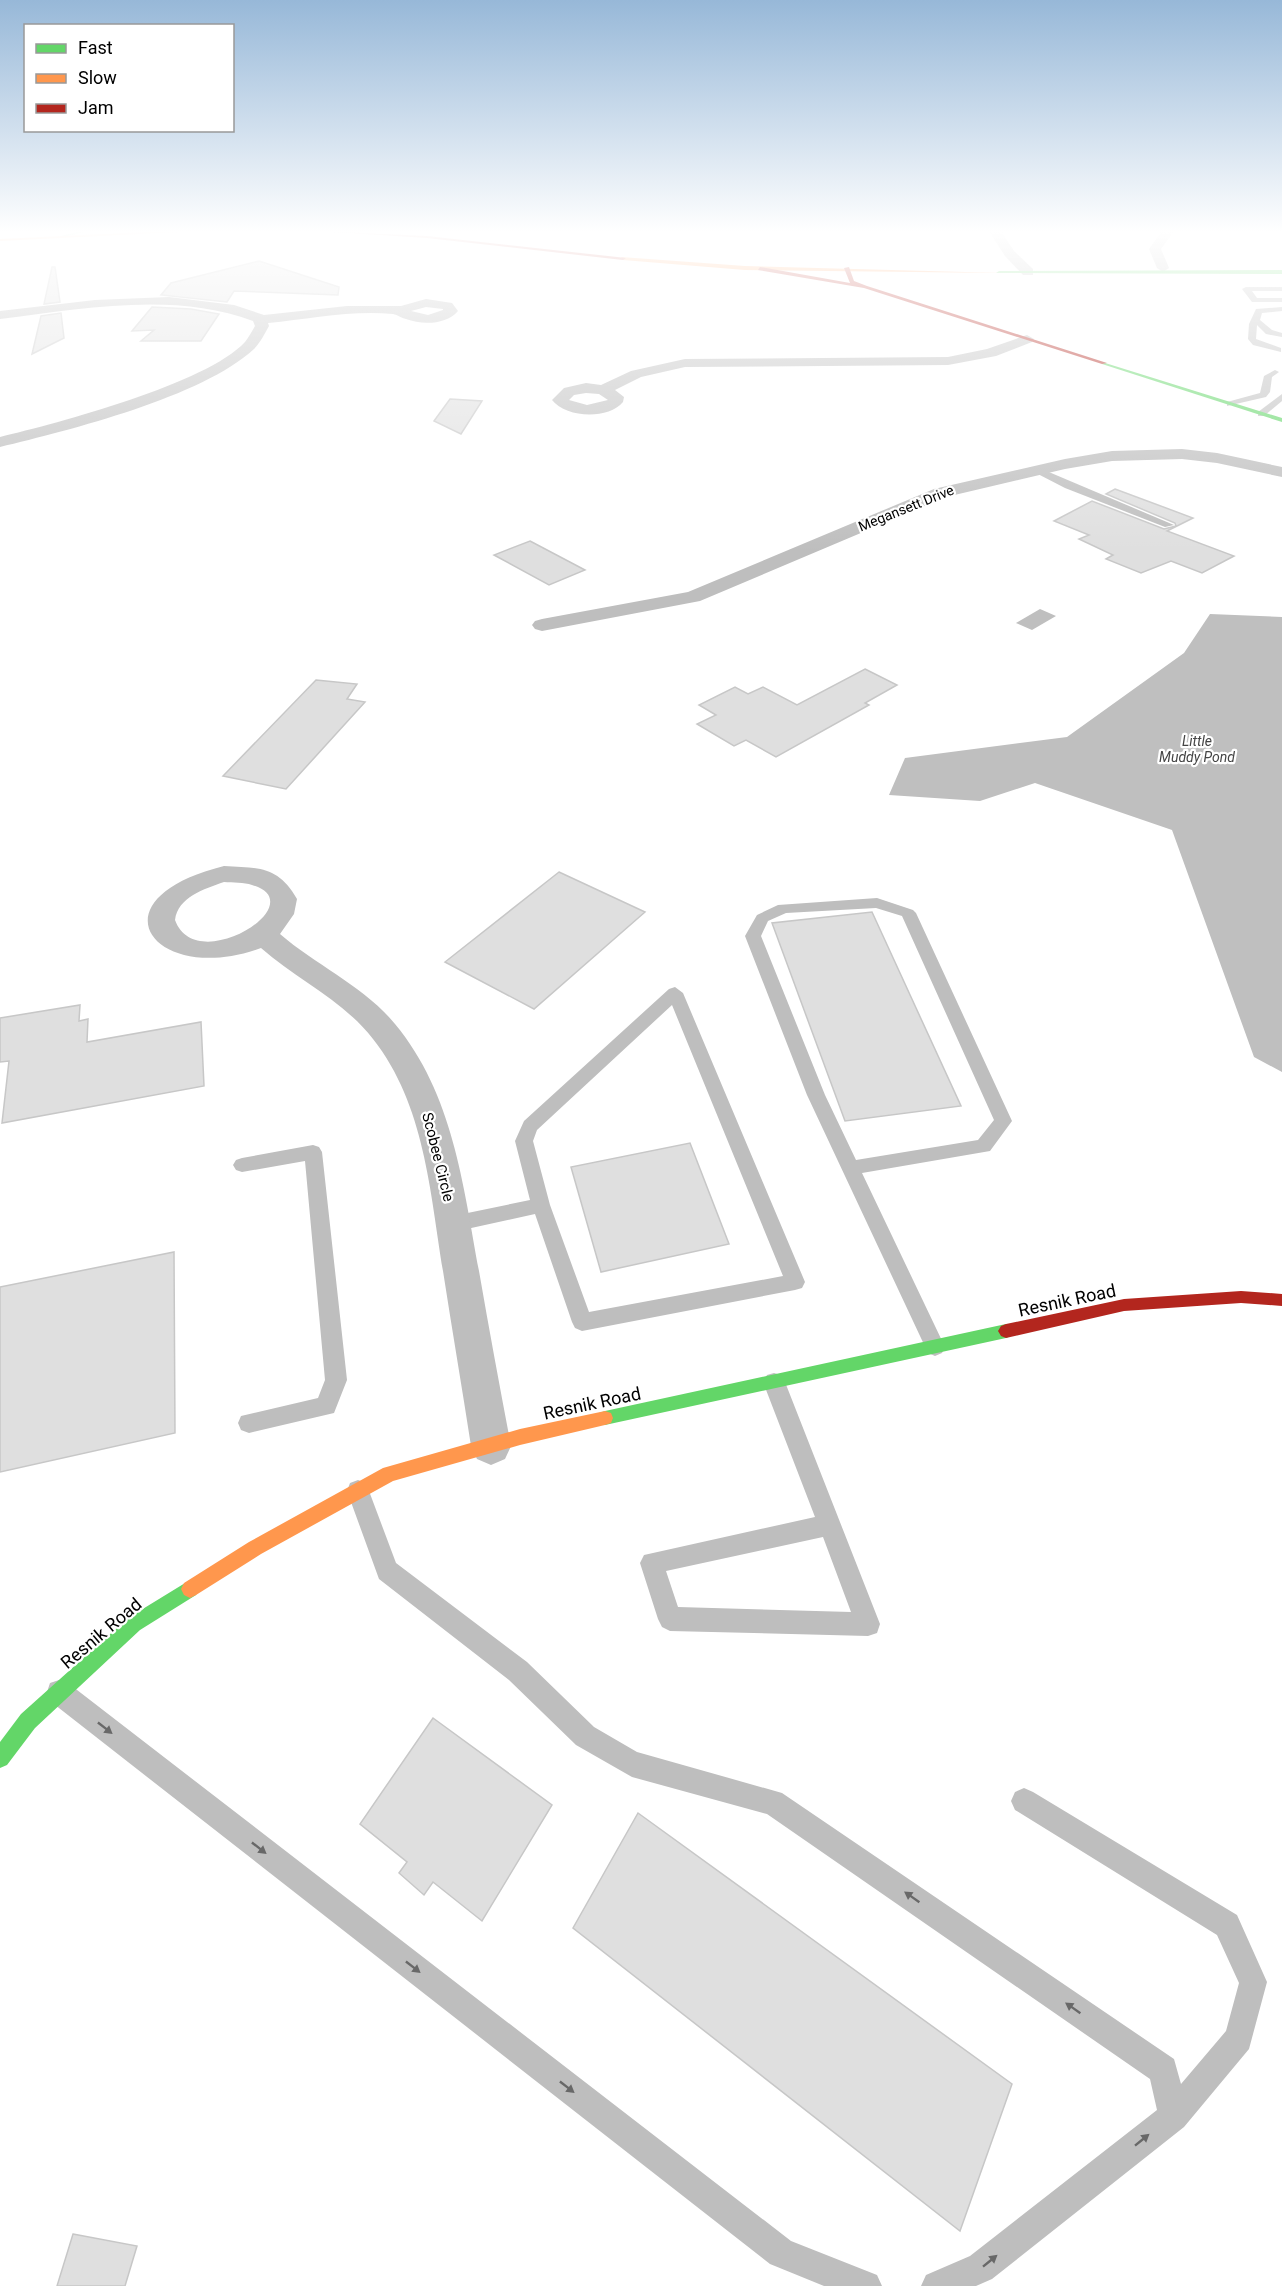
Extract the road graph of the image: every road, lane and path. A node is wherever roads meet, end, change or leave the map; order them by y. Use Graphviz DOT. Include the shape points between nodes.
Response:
graph roads {
  1 [pos="255,338"];
  2 [pos="1023,338"];
  3 [pos="1252,338"];
  4 [pos="1027,339"];
  5 [pos="1280,350"];
  6 [pos="1279,375"];
  7 [pos="603,390"];
  8 [pos="1282,397"];
  9 [pos="1230,404"];
  10 [pos="1261,414"];
  11 [pos="1282,420"];
  12 [pos="0,442"];
  13 [pos="1037,470"];
  14 [pos="1282,472"];
  15 [pos="1169,525"];
  16 [pos="542,625"];
  17 [pos="264,935"];
  18 [pos="242,1165"];
  19 [pos="850,1168"];
  20 [pos="541,1205"];
  21 [pos="453,1224"];
  22 [pos="1282,1300"];
  23 [pos="935,1347"];
  24 [pos="774,1382"];
  25 [pos="249,1423"];
  26 [pos="491,1446"];
  27 [pos="358,1491"];
  28 [pos="829,1525"];
  29 [pos="59,1692"];
  30 [pos="0,1758"];
  31 [pos="1024,1801"];
  32 [pos="1173,2115"];
  33 [pos="866,2286"];
  34 [pos="937,2286"];
  1 -- 12 [label="street" via="195,377 105,414"];
  2 -- 4 [label="main road"];
  3 -- 5 [label="lane" via="1256,343"];
  4 -- 7 [label="street" via="948,361 685,363 636,374"];
  4 -- 9 [label="main road"];
  5 -- 6 [label="lane" via="1273,355"];
  6 -- 9 [label="lane" via="1268,376 1263,395"];
  8 -- 10 [label="lane"];
  9 -- 10 [label="main road"];
  10 -- 11 [label="main road"];
  13 -- 14 [label="street, Megansett Drive" via="1112,456 1168,453 1217,458"];
  13 -- 15 [label="lane"];
  13 -- 16 [label="street, Megansett Drive" via="940,493 693,597"];
  17 -- 21 [label="street, Scobee Circle" via="364,1009 400,1050 414,1073 433,1126"];
  18 -- 25 [label="lane" via="313,1152 336,1380 326,1406"];
  19 -- 19 [label="lane" via="816,1095 753,936 762,918 783,908 877,903 908,913 1003,1121 984,1146"];
  19 -- 23 [label="lane"];
  20 -- 20 [label="lane" via="582,1322 795,1282 675,993 530,1126 524,1141"];
  20 -- 21 [label="lane"];
  21 -- 26 [label="street, Scobee Circle"];
  22 -- 23 [label="main road, Resnik Road" via="1241,1297 1124,1305"];
  23 -- 24 [label="main road, Resnik Road"];
  24 -- 26 [label="main road, Resnik Road"];
  24 -- 28 [label="lane"];
  26 -- 27 [label="main road, Resnik Road" via="389,1474"];
  27 -- 29 [label="main road, Resnik Road" via="255,1548 134,1624"];
  32 -- 27 [label="lane, one-way" via="1163,2070 773,1802 632,1764 585,1736 518,1671 387,1571"];
  28 -- 28 [label="lane" via="868,1624 670,1619 652,1563"];
  29 -- 30 [label="main road, Resnik Road" via="28,1721"];
  29 -- 33 [label="lane, one-way" via="781,2253"];
  31 -- 32 [label="lane" via="1227,1925 1253,1982 1239,2040"];
  34 -- 32 [label="lane, one-way" via="981,2268"];
}
